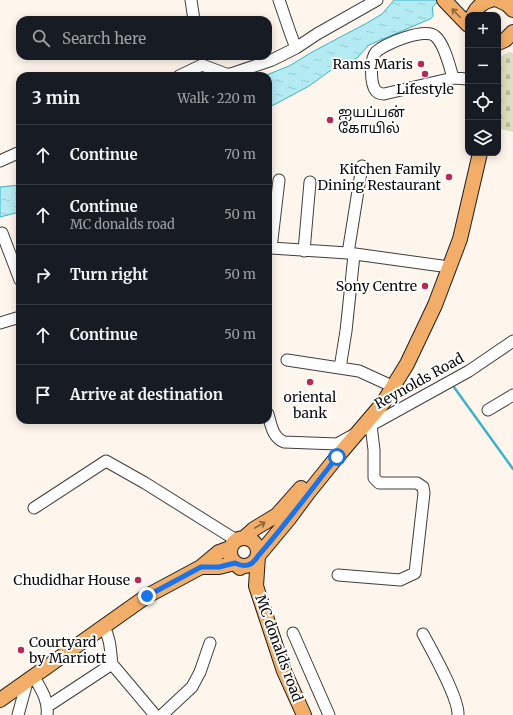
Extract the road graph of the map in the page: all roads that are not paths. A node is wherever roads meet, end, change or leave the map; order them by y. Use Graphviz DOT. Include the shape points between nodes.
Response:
graph roads {
  1 [pos="191,0"];
  2 [pos="279,0"];
  3 [pos="377,0"];
  4 [pos="444,0"];
  5 [pos="484,3"];
  6 [pos="513,10"];
  7 [pos="193,16"];
  8 [pos="465,22"];
  9 [pos="296,48"];
  10 [pos="272,60"];
  11 [pos="272,60"];
  12 [pos="201,61"];
  13 [pos="185,72"];
  14 [pos="222,72"];
  15 [pos="238,72"];
  16 [pos="453,78"];
  17 [pos="465,79"];
  18 [pos="16,154"];
  19 [pos="470,156"];
  20 [pos="479,156"];
  21 [pos="0,161"];
  22 [pos="362,166"];
  23 [pos="279,180"];
  24 [pos="310,182"];
  25 [pos="2,233"];
  26 [pos="272,240"];
  27 [pos="272,248"];
  28 [pos="304,251"];
  29 [pos="351,254"];
  30 [pos="442,266"];
  31 [pos="16,270"];
  32 [pos="16,318"];
  33 [pos="0,323"];
  34 [pos="513,341"];
  35 [pos="287,360"];
  36 [pos="340,368"];
  37 [pos="391,385"];
  38 [pos="513,395"];
  39 [pos="488,410"];
  40 [pos="271,424"];
  41 [pos="371,425"];
  42 [pos="358,432"];
  43 [pos="337,444"];
  44 [pos="34,508"];
  45 [pos="283,518"];
  46 [pos="237,542"];
  47 [pos="258,556"];
  48 [pos="235,563"];
  49 [pos="201,567"];
  50 [pos="338,575"];
  51 [pos="256,586"];
  52 [pos="104,627"];
  53 [pos="293,633"];
  54 [pos="423,634"];
  55 [pos="210,643"];
  56 [pos="112,664"];
  57 [pos="30,680"];
  58 [pos="0,700"];
  59 [pos="48,711"];
  60 [pos="18,715"];
  61 [pos="155,715"];
  62 [pos="162,715"];
  63 [pos="304,715"];
  64 [pos="329,715"];
  65 [pos="458,715"];
  1 -- 7 [label="street"];
  2 -- 9 [label="street"];
  3 -- 9 [label="street"];
  8 -- 4 [label="main road, one-way"];
  5 -- 6 [label="main road" via="507,4"];
  9 -- 11 [label="street"];
  10 -- 15 [label="street"];
  12 -- 13 [label="street"];
  12 -- 14 [label="street"];
  16 -- 16 [label="street" via="438,39 431,34 416,34 399,40 377,52 372,64 373,85 376,92 384,94"];
  16 -- 17 [label="street"];
  18 -- 21 [label="street"];
  19 -- 30 [label="main road"];
  20 -- 37 [label="main road" via="460,239 450,268 418,342"];
  22 -- 29 [label="street"];
  23 -- 26 [label="street"];
  24 -- 28 [label="street"];
  25 -- 31 [label="street"];
  27 -- 28 [label="street"];
  28 -- 29 [label="street"];
  29 -- 30 [label="street"];
  29 -- 36 [label="street" via="346,331"];
  30 -- 37 [label="main road"];
  32 -- 33 [label="street"];
  34 -- 41 [label="street, Reynolds Road" via="469,371"];
  35 -- 36 [label="street"];
  36 -- 37 [label="street" via="359,371"];
  37 -- 42 [label="main road" via="383,403"];
  37 -- 43 [label="main road"];
  38 -- 39 [label="street"];
  40 -- 43 [label="street" via="274,434 284,442"];
  41 -- 42 [label="street, Reynolds Road"];
  41 -- 50 [label="street" via="374,478 379,484 417,484 423,487 415,573 400,580"];
  42 -- 43 [label="street, Reynolds Road"];
  42 -- 45 [label="main road" via="308,493"];
  43 -- 45 [label="main road" via="284,509"];
  44 -- 46 [label="street" via="106,462 145,483"];
  46 -- 45 [label="main road, one-way" via="254,529"];
  45 -- 47 [label="main road"];
  46 -- 47 [label="main road" via="250,538 257,545"];
  46 -- 48 [label="main road" via="231,558"];
  46 -- 49 [label="main road" via="219,552"];
  47 -- 48 [label="main road" via="256,561 246,566"];
  47 -- 51 [label="main road, MC donalds road"];
  48 -- 49 [label="main road" via="219,567"];
  48 -- 51 [label="main road"];
  49 -- 52 [label="main road" via="147,596"];
  51 -- 63 [label="main road, MC donalds road" via="284,672"];
  52 -- 56 [label="street" via="109,636"];
  52 -- 57 [label="main road"];
  53 -- 64 [label="street"];
  54 -- 65 [label="street" via="452,693"];
  55 -- 62 [label="street" via="192,687"];
  56 -- 59 [label="street"];
  56 -- 61 [label="street"];
  57 -- 58 [label="main road"];
  57 -- 59 [label="street" via="43,692"];
  57 -- 60 [label="street"];
}
